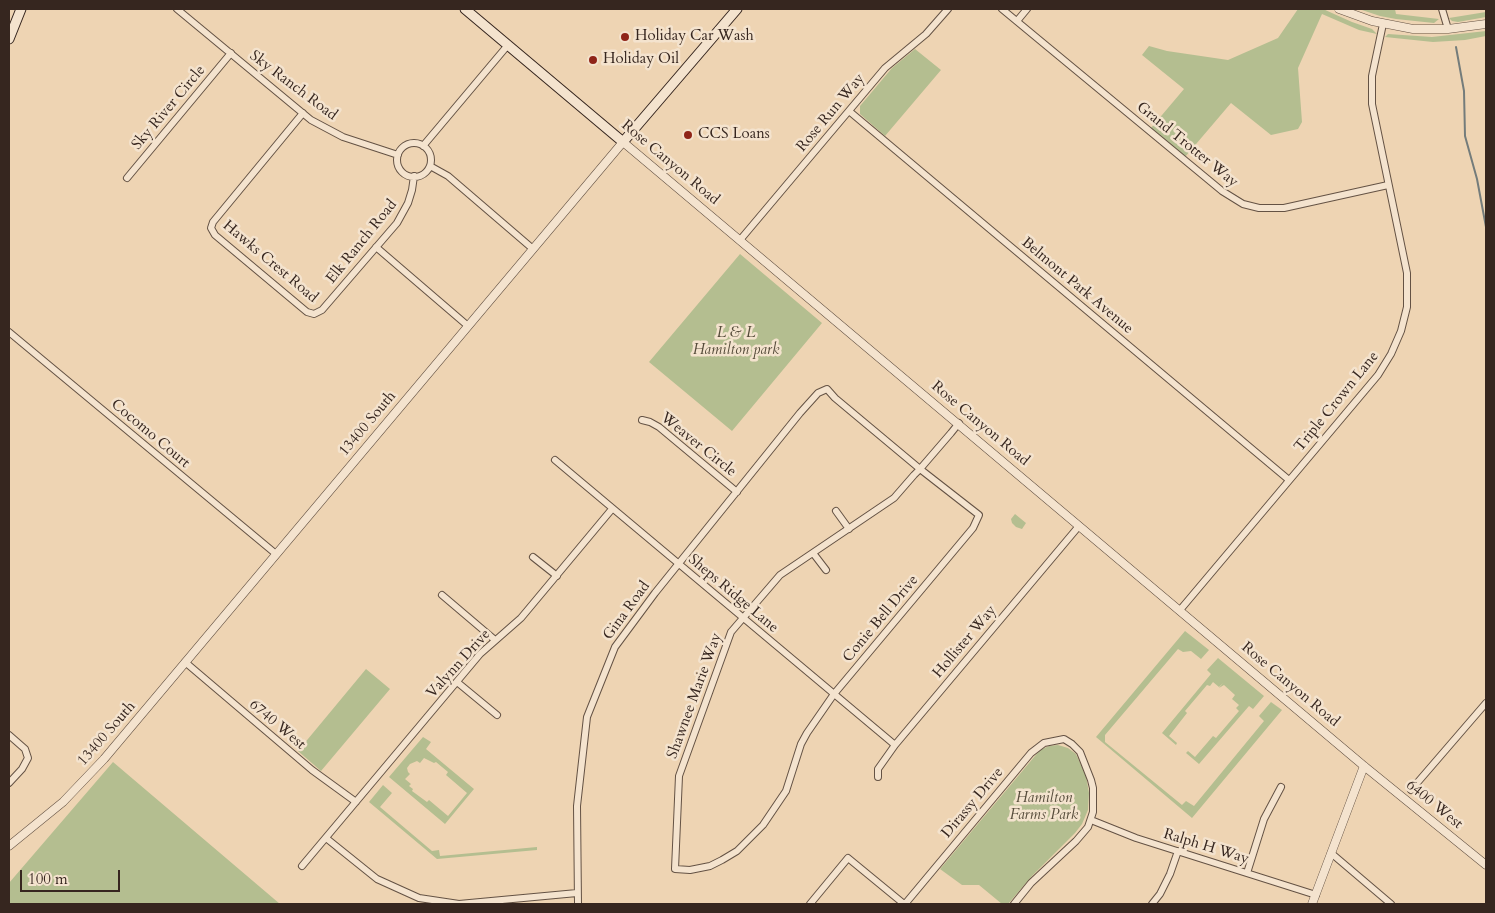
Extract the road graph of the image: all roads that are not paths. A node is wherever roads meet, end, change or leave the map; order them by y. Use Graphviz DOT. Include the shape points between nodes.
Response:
graph roads {
  1 [pos="20,9"];
  2 [pos="177,9"];
  3 [pos="464,9"];
  4 [pos="737,9"];
  5 [pos="948,9"];
  6 [pos="1002,9"];
  7 [pos="1027,9"];
  8 [pos="1339,9"];
  9 [pos="1442,9"];
  10 [pos="1017,21"];
  11 [pos="1383,24"];
  12 [pos="1486,24"];
  13 [pos="1448,29"];
  14 [pos="9,39"];
  15 [pos="508,46"];
  16 [pos="231,53"];
  17 [pos="849,111"];
  18 [pos="303,113"];
  19 [pos="623,142"];
  20 [pos="423,146"];
  21 [pos="398,155"];
  22 [pos="430,166"];
  23 [pos="414,176"];
  24 [pos="127,178"];
  25 [pos="1388,185"];
  26 [pos="740,240"];
  27 [pos="376,247"];
  28 [pos="533,249"];
  29 [pos="314,314"];
  30 [pos="468,326"];
  31 [pos="9,332"];
  32 [pos="827,389"];
  33 [pos="642,420"];
  34 [pos="959,423"];
  35 [pos="555,460"];
  36 [pos="920,468"];
  37 [pos="1289,480"];
  38 [pos="737,492"];
  39 [pos="612,509"];
  40 [pos="836,511"];
  41 [pos="1079,526"];
  42 [pos="849,529"];
  43 [pos="813,553"];
  44 [pos="276,554"];
  45 [pos="533,557"];
  46 [pos="678,564"];
  47 [pos="826,570"];
  48 [pos="557,576"];
  49 [pos="442,595"];
  50 [pos="1180,610"];
  51 [pos="742,618"];
  52 [pos="496,640"];
  53 [pos="185,662"];
  54 [pos="457,682"];
  55 [pos="834,694"];
  56 [pos="1486,703"];
  57 [pos="497,715"];
  58 [pos="9,735"];
  59 [pos="895,745"];
  60 [pos="1364,766"];
  61 [pos="878,777"];
  62 [pos="9,783"];
  63 [pos="1281,787"];
  64 [pos="1411,790"];
  65 [pos="356,802"];
  66 [pos="1091,820"];
  67 [pos="326,838"];
  68 [pos="9,846"];
  69 [pos="1178,851"];
  70 [pos="1331,853"];
  71 [pos="1486,865"];
  72 [pos="302,866"];
  73 [pos="675,869"];
  74 [pos="1247,872"];
  75 [pos="577,893"];
  76 [pos="1316,896"];
  77 [pos="578,904"];
  78 [pos="810,904"];
  79 [pos="904,904"];
  80 [pos="1014,904"];
  81 [pos="1152,904"];
  82 [pos="1312,904"];
  83 [pos="1391,904"];
  1 -- 14 [label="main road"];
  2 -- 16 [label="street, Sky Ranch Road"];
  3 -- 15 [label="main road, Rose Canyon Road"];
  4 -- 19 [label="main road, 13400 South"];
  5 -- 17 [label="street, Rose Run Way" via="926,34 888,64"];
  6 -- 10 [label="street, Grand Trotter Way"];
  7 -- 10 [label="street"];
  8 -- 11 [label="street"];
  9 -- 13 [label="street"];
  10 -- 25 [label="street, Grand Trotter Way" via="1222,191 1243,204 1267,209 1284,208"];
  11 -- 13 [label="street" via="1413,29"];
  11 -- 25 [label="street, Triple Crown Lane" via="1372,95"];
  12 -- 13 [label="street"];
  15 -- 19 [label="main road, Rose Canyon Road"];
  15 -- 20 [label="street"];
  16 -- 18 [label="street, Sky Ranch Road"];
  16 -- 24 [label="street, Sky River Circle"];
  17 -- 26 [label="street, Rose Run Way"];
  17 -- 37 [label="street, Belmont Park Avenue"];
  18 -- 21 [label="street, Sky Ranch Road" via="334,133"];
  18 -- 29 [label="street, Hawks Crest Road" via="211,228 215,236"];
  19 -- 26 [label="street, Rose Canyon Road"];
  19 -- 28 [label="street, 13400 South"];
  20 -- 21 [label="street" via="410,144"];
  20 -- 22 [label="street" via="430,155"];
  21 -- 23 [label="street" via="401,170"];
  22 -- 23 [label="street"];
  22 -- 28 [label="street" via="444,173"];
  23 -- 27 [label="street, Elk Ranch Road" via="405,210"];
  25 -- 37 [label="street, Triple Crown Lane" via="1407,273 1407,307 1401,331 1378,375"];
  26 -- 34 [label="street, Rose Canyon Road"];
  27 -- 29 [label="street, Elk Ranch Road" via="322,310"];
  27 -- 30 [label="street"];
  28 -- 30 [label="street, 13400 South"];
  30 -- 44 [label="street, 13400 South"];
  31 -- 44 [label="street, Cocomo Court"];
  32 -- 36 [label="street, Conie Bell Drive"];
  32 -- 38 [label="street, Gina Road" via="818,393"];
  33 -- 38 [label="street, Weaver Circle" via="659,427"];
  34 -- 36 [label="street, Shawnee Marie Way"];
  34 -- 41 [label="street, Rose Canyon Road"];
  35 -- 39 [label="street, Sheps Ridge Lane"];
  36 -- 42 [label="street, Shawnee Marie Way" via="894,498"];
  36 -- 55 [label="street, Conie Bell Drive" via="979,515 973,528"];
  37 -- 50 [label="street, Triple Crown Lane"];
  38 -- 46 [label="street, Gina Road"];
  39 -- 46 [label="street, Sheps Ridge Lane"];
  39 -- 48 [label="street, Valynn Drive"];
  40 -- 42 [label="street"];
  41 -- 50 [label="street, Rose Canyon Road"];
  41 -- 59 [label="street, Hollister Way"];
  42 -- 43 [label="street, Shawnee Marie Way"];
  43 -- 47 [label="street"];
  43 -- 51 [label="street, Shawnee Marie Way" via="780,575"];
  44 -- 53 [label="street, 13400 South"];
  45 -- 48 [label="street"];
  46 -- 51 [label="street, Sheps Ridge Lane"];
  46 -- 75 [label="street, Gina Road" via="615,647 587,717 577,806"];
  48 -- 52 [label="street, Valynn Drive" via="521,618"];
  49 -- 52 [label="street"];
  50 -- 60 [label="street, Rose Canyon Road"];
  51 -- 55 [label="street, Sheps Ridge Lane"];
  51 -- 73 [label="street, Shawnee Marie Way" via="731,632 679,776"];
  52 -- 54 [label="street, Valynn Drive"];
  53 -- 65 [label="street, 6740 West" via="312,770"];
  53 -- 68 [label="street, 13400 South" via="81,785"];
  54 -- 57 [label="street"];
  54 -- 65 [label="street, Valynn Drive"];
  55 -- 59 [label="street, Sheps Ridge Lane"];
  55 -- 73 [label="street, Conie Bell Drive" via="801,744 786,791 763,825 737,851 710,866"];
  56 -- 64 [label="street"];
  58 -- 62 [label="street" via="25,748 28,755 26,764"];
  59 -- 61 [label="street, Hollister Way" via="878,769"];
  60 -- 70 [label="street"];
  60 -- 71 [label="street, 6400 West"];
  63 -- 74 [label="street" via="1264,819"];
  65 -- 67 [label="street, Valynn Drive"];
  66 -- 69 [label="street, Ralph H Way"];
  66 -- 79 [label="street, Dirassy Drive" via="1093,788 1080,752 1064,739 1044,743"];
  66 -- 80 [label="street" via="1076,841 1031,883"];
  67 -- 72 [label="street, Valynn Drive"];
  67 -- 75 [label="street" via="377,879 419,898 459,904"];
  69 -- 74 [label="street, Ralph H Way"];
  69 -- 81 [label="street" via="1170,874"];
  70 -- 76 [label="street"];
  70 -- 83 [label="street"];
  74 -- 76 [label="street, Ralph H Way"];
  75 -- 77 [label="street, Gina Road"];
  76 -- 82 [label="street"];
  78 -- 79 [label="street" via="848,858"];
}
